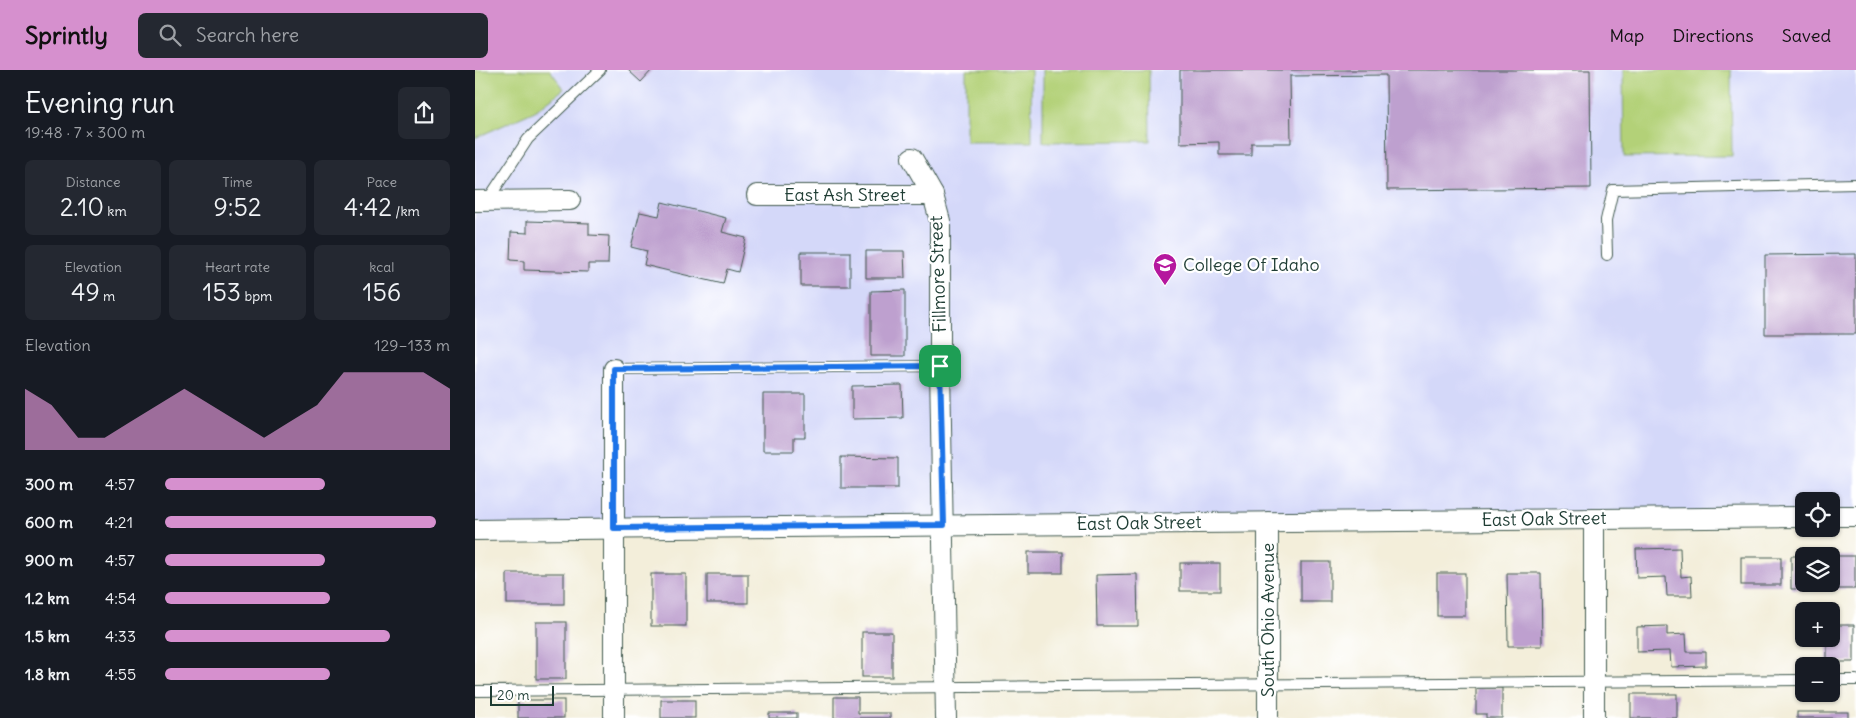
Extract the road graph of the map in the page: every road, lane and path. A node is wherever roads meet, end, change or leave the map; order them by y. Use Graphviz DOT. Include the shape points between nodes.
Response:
graph roads {
  1 [pos="600,70"];
  2 [pos="912,158"];
  3 [pos="1856,184"];
  4 [pos="933,194"];
  5 [pos="757,195"];
  6 [pos="571,200"];
  7 [pos="481,201"];
  8 [pos="1607,255"];
  9 [pos="940,366"];
  10 [pos="614,369"];
  11 [pos="1840,516"];
  12 [pos="1856,516"];
  13 [pos="1795,517"];
  14 [pos="1594,519"];
  15 [pos="1268,522"];
  16 [pos="944,525"];
  17 [pos="614,528"];
  18 [pos="475,530"];
  19 [pos="1795,680"];
  20 [pos="1840,680"];
  21 [pos="1856,680"];
  22 [pos="1594,682"];
  23 [pos="1268,686"];
  24 [pos="946,688"];
  25 [pos="615,689"];
  26 [pos="475,691"];
  27 [pos="614,718"];
  28 [pos="946,718"];
  29 [pos="1268,718"];
  30 [pos="1594,718"];
  1 -- 7 [label="lane" via="528,139"];
  2 -- 4 [label="street, Fillmore Street"];
  3 -- 8 [label="lane" via="1613,190 1606,220"];
  4 -- 5 [label="street, East Ash Street"];
  4 -- 9 [label="street, Fillmore Street" via="940,221"];
  6 -- 7 [label="street"];
  9 -- 10 [label="lane"];
  9 -- 16 [label="street, Fillmore Street"];
  10 -- 17 [label="street"];
  11 -- 12 [label="street"];
  13 -- 14 [label="street, East Oak Street"];
  14 -- 15 [label="street, East Oak Street"];
  14 -- 22 [label="street"];
  15 -- 16 [label="street, East Oak Street"];
  15 -- 23 [label="street, South Ohio Avenue"];
  16 -- 17 [label="street, East Oak Street"];
  16 -- 24 [label="street, Fillmore Street"];
  17 -- 18 [label="street, East Oak Street"];
  17 -- 25 [label="street"];
  19 -- 22 [label="lane"];
  20 -- 21 [label="lane"];
  22 -- 23 [label="lane"];
  22 -- 30 [label="street"];
  23 -- 24 [label="lane"];
  23 -- 29 [label="street, South Ohio Avenue"];
  24 -- 25 [label="lane"];
  24 -- 28 [label="street, Fillmore Street"];
  25 -- 26 [label="lane"];
  25 -- 27 [label="street"];
}
